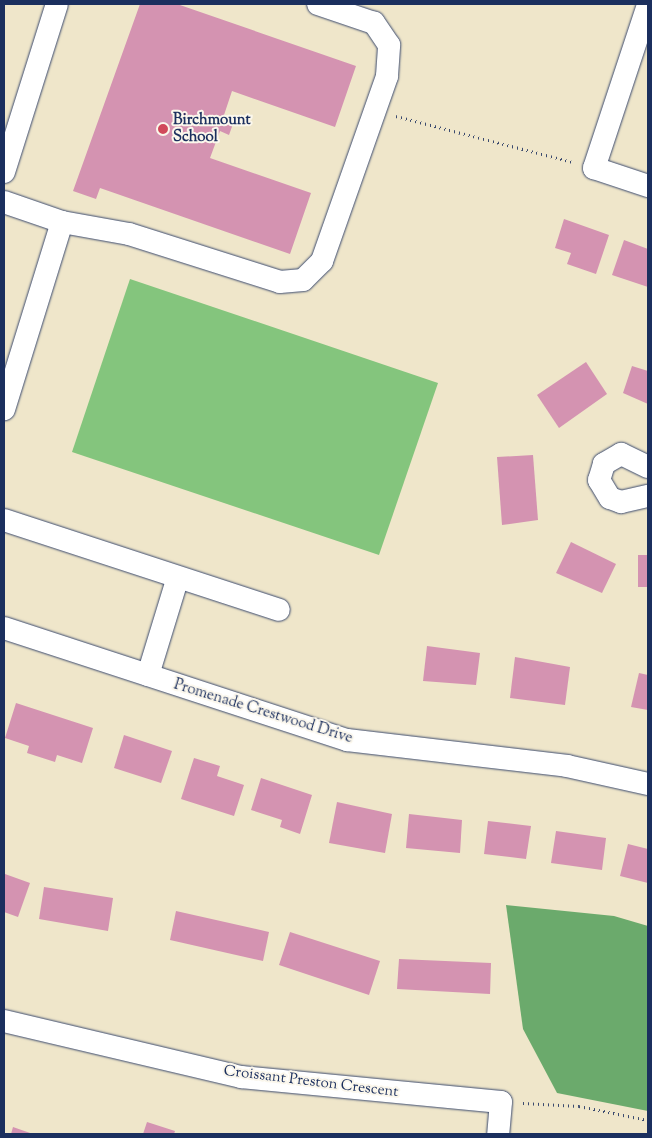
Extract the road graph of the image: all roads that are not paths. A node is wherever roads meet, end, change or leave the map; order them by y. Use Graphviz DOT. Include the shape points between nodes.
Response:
graph roads {
  1 [pos="57,4"];
  2 [pos="318,4"];
  3 [pos="648,4"];
  4 [pos="4,172"];
  5 [pos="648,186"];
  6 [pos="4,202"];
  7 [pos="62,222"];
  8 [pos="4,409"];
  9 [pos="648,467"];
  10 [pos="648,496"];
  11 [pos="4,520"];
  12 [pos="178,577"];
  13 [pos="279,610"];
  14 [pos="4,628"];
  15 [pos="148,675"];
  16 [pos="648,784"];
  17 [pos="4,1021"];
  18 [pos="498,1134"];
  1 -- 4 [label="street"];
  2 -- 7 [label="street" via="374,23 389,45 387,76 322,261 303,280 280,282 129,234"];
  3 -- 5 [label="street" via="594,168"];
  6 -- 7 [label="street"];
  7 -- 8 [label="street"];
  9 -- 10 [label="street" via="621,454 604,464 598,480 610,498 621,502"];
  11 -- 12 [label="street"];
  12 -- 13 [label="street"];
  12 -- 15 [label="street"];
  14 -- 15 [label="street, Promenade Crestwood Drive"];
  15 -- 16 [label="street, Promenade Crestwood Drive" via="347,740 567,766"];
  17 -- 18 [label="street, Croissant Preston Crescent" via="241,1077 501,1102"];
}
